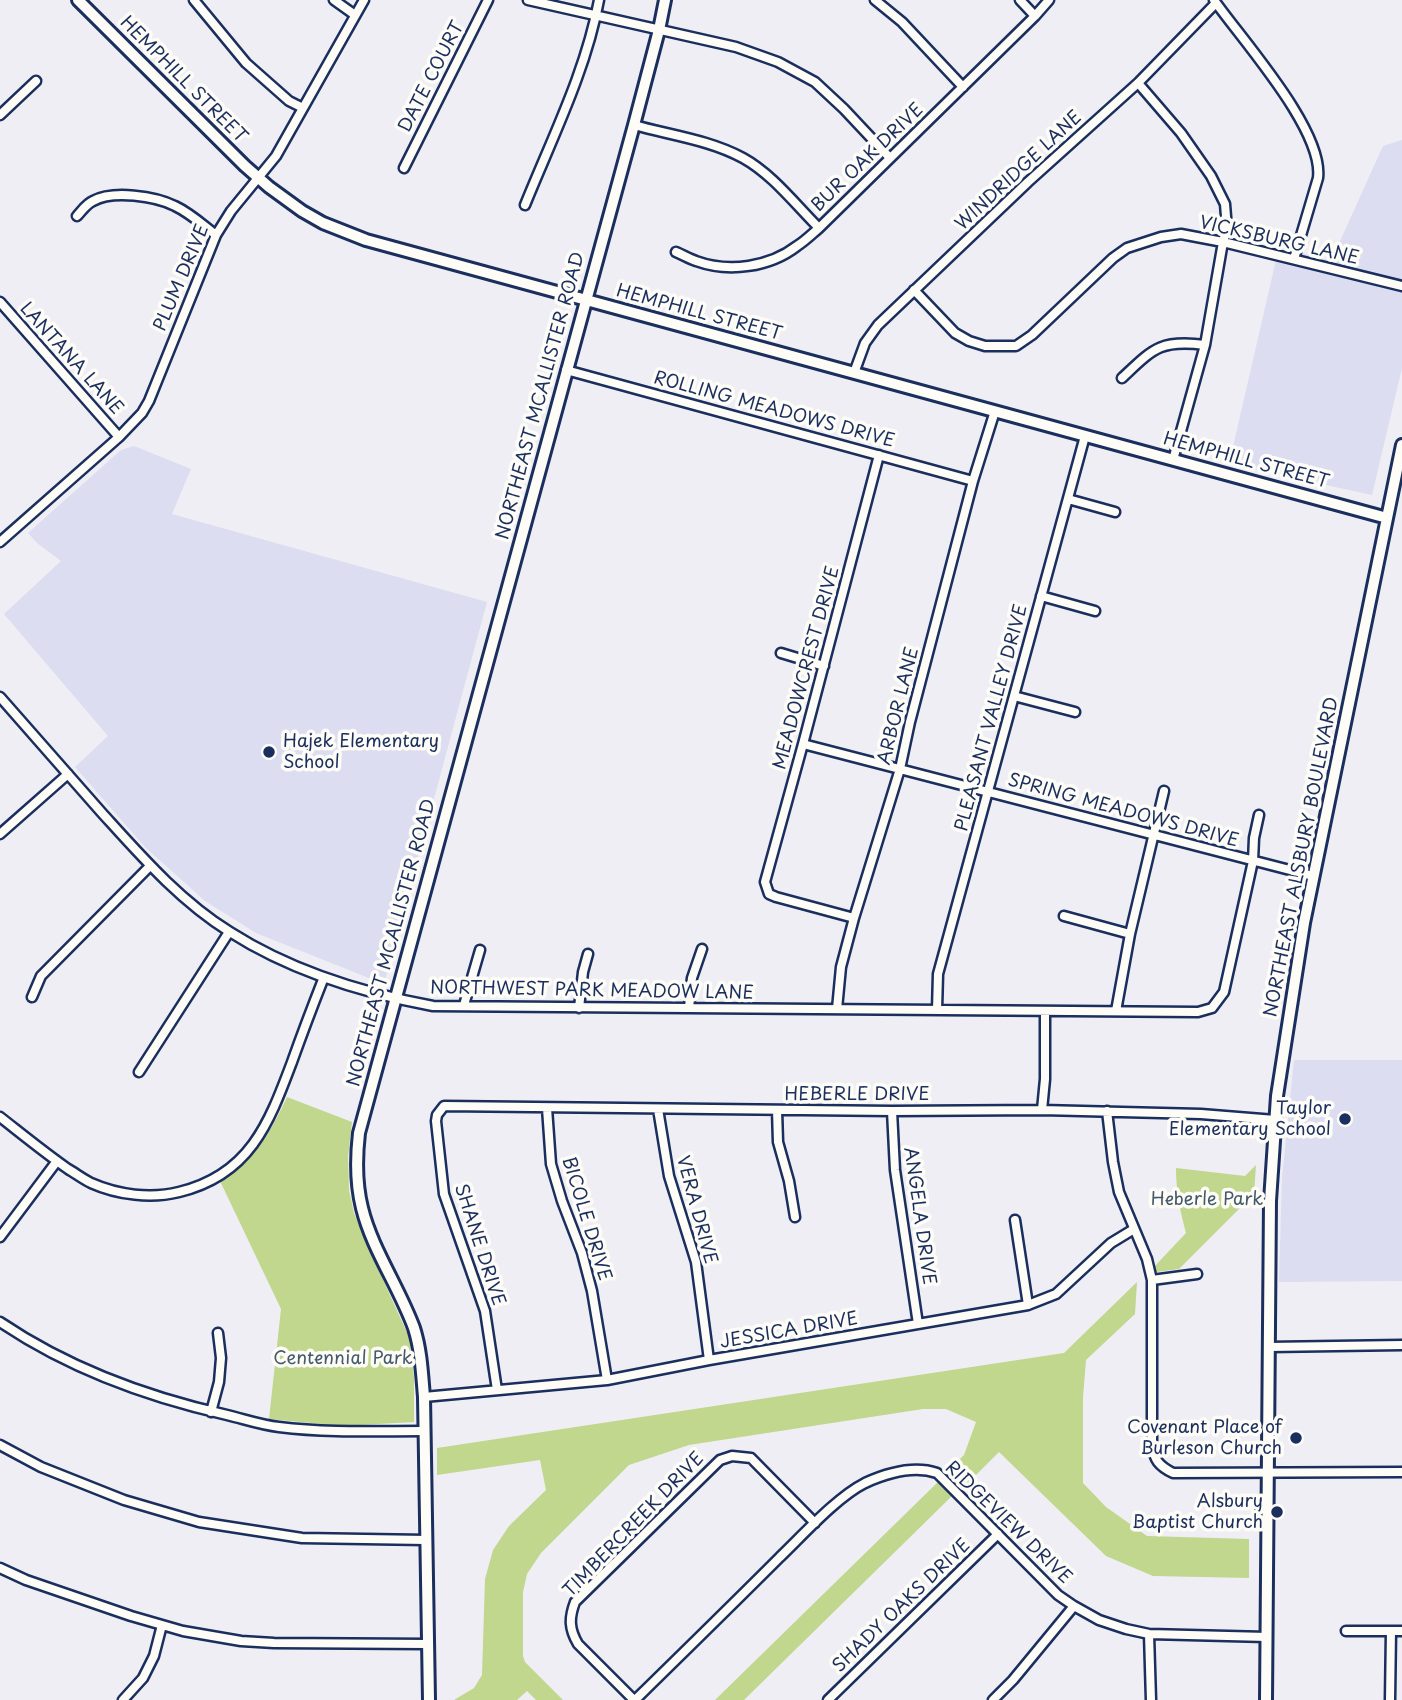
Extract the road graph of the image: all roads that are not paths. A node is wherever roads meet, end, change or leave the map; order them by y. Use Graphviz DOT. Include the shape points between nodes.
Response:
graph roads {
  1 [pos="78,0"];
  2 [pos="194,0"];
  3 [pos="334,0"];
  4 [pos="364,0"];
  5 [pos="488,0"];
  6 [pos="528,0"];
  7 [pos="599,0"];
  8 [pos="665,0"];
  9 [pos="875,0"];
  10 [pos="1020,0"];
  11 [pos="1049,0"];
  12 [pos="1215,1"];
  13 [pos="355,15"];
  14 [pos="596,16"];
  15 [pos="1035,16"];
  16 [pos="659,30"];
  17 [pos="36,81"];
  18 [pos="1138,83"];
  19 [pos="963,87"];
  20 [pos="303,108"];
  21 [pos="0,115"];
  22 [pos="634,125"];
  23 [pos="890,158"];
  24 [pos="404,168"];
  25 [pos="258,178"];
  26 [pos="525,205"];
  27 [pos="77,216"];
  28 [pos="819,228"];
  29 [pos="216,235"];
  30 [pos="1223,242"];
  31 [pos="676,252"];
  32 [pos="1294,259"];
  33 [pos="1402,286"];
  34 [pos="914,290"];
  35 [pos="585,300"];
  36 [pos="0,302"];
  37 [pos="1205,345"];
  38 [pos="566,370"];
  39 [pos="854,373"];
  40 [pos="1122,378"];
  41 [pos="995,411"];
  42 [pos="1086,436"];
  43 [pos="119,437"];
  44 [pos="1402,445"];
  45 [pos="879,455"];
  46 [pos="1173,460"];
  47 [pos="973,481"];
  48 [pos="1068,499"];
  49 [pos="1115,513"];
  50 [pos="1387,518"];
  51 [pos="0,542"];
  52 [pos="1041,596"];
  53 [pos="1095,611"];
  54 [pos="781,653"];
  55 [pos="824,666"];
  56 [pos="1014,696"];
  57 [pos="0,697"];
  58 [pos="1075,712"];
  59 [pos="803,744"];
  60 [pos="900,769"];
  61 [pos="68,775"];
  62 [pos="1164,791"];
  63 [pos="988,792"];
  64 [pos="1259,815"];
  65 [pos="0,834"];
  66 [pos="1152,835"];
  67 [pos="1253,861"];
  68 [pos="150,866"];
  69 [pos="1313,876"];
  70 [pos="1064,916"];
  71 [pos="854,918"];
  72 [pos="229,932"];
  73 [pos="1129,934"];
  74 [pos="702,948"];
  75 [pos="480,950"];
  76 [pos="588,954"];
  77 [pos="324,977"];
  78 [pos="32,997"];
  79 [pos="395,999"];
  80 [pos="464,1006"];
  81 [pos="579,1008"];
  82 [pos="689,1008"];
  83 [pos="837,1009"];
  84 [pos="937,1010"];
  85 [pos="1045,1011"];
  86 [pos="1116,1011"];
  87 [pos="139,1072"];
  88 [pos="547,1108"];
  89 [pos="658,1109"];
  90 [pos="440,1110"];
  91 [pos="777,1110"];
  92 [pos="1042,1110"];
  93 [pos="892,1111"];
  94 [pos="1107,1111"];
  95 [pos="0,1117"];
  96 [pos="1275,1120"];
  97 [pos="57,1161"];
  98 [pos="795,1217"];
  99 [pos="1016,1220"];
  100 [pos="1134,1229"];
  101 [pos="0,1237"];
  102 [pos="1197,1274"];
  103 [pos="1152,1280"];
  104 [pos="1028,1305"];
  105 [pos="0,1322"];
  106 [pos="918,1324"];
  107 [pos="218,1333"];
  108 [pos="1402,1345"];
  109 [pos="1269,1347"];
  110 [pos="709,1360"];
  111 [pos="607,1380"];
  112 [pos="497,1390"];
  113 [pos="424,1397"];
  114 [pos="211,1412"];
  115 [pos="423,1431"];
  116 [pos="0,1446"];
  117 [pos="1402,1472"];
  118 [pos="1267,1473"];
  119 [pos="815,1523"];
  120 [pos="999,1534"];
  121 [pos="426,1540"];
  122 [pos="0,1568"];
  123 [pos="1074,1606"];
  124 [pos="162,1625"];
  125 [pos="1402,1630"];
  126 [pos="1346,1631"];
  127 [pos="1391,1631"];
  128 [pos="1149,1634"];
  129 [pos="1267,1637"];
  130 [pos="428,1644"];
  131 [pos="124,1700"];
  132 [pos="429,1700"];
  133 [pos="635,1700"];
  134 [pos="828,1700"];
  135 [pos="993,1700"];
  136 [pos="1151,1700"];
  137 [pos="1266,1700"];
  138 [pos="1390,1700"];
  1 -- 25 [label="street, HEMPHILL STREET"];
  2 -- 20 [label="street" via="246,63"];
  3 -- 13 [label="street"];
  4 -- 13 [label="street, PLUM DRIVE"];
  5 -- 24 [label="street, DATE COURT"];
  6 -- 14 [label="street"];
  7 -- 14 [label="street"];
  8 -- 16 [label="street, NORTHEAST MCALLISTER ROAD"];
  9 -- 19 [label="street"];
  10 -- 15 [label="street"];
  11 -- 15 [label="street, BUR OAK DRIVE"];
  12 -- 18 [label="street, WINDRIDGE LANE"];
  12 -- 32 [label="street" via="1312,140 1320,168"];
  13 -- 20 [label="street, PLUM DRIVE"];
  14 -- 16 [label="street"];
  14 -- 26 [label="street" via="578,78"];
  15 -- 19 [label="street, BUR OAK DRIVE"];
  16 -- 22 [label="street, NORTHEAST MCALLISTER ROAD"];
  16 -- 23 [label="street" via="736,47 816,82"];
  17 -- 21 [label="street"];
  18 -- 30 [label="street" via="1211,176 1225,204"];
  18 -- 34 [label="street, WINDRIDGE LANE"];
  19 -- 23 [label="street, BUR OAK DRIVE"];
  20 -- 25 [label="street, PLUM DRIVE"];
  22 -- 28 [label="street" via="715,146 744,159"];
  22 -- 35 [label="street, NORTHEAST MCALLISTER ROAD"];
  23 -- 28 [label="street, BUR OAK DRIVE"];
  25 -- 29 [label="street, PLUM DRIVE"];
  25 -- 35 [label="street, HEMPHILL STREET" via="302,211 346,233"];
  27 -- 29 [label="street" via="98,199 124,195 175,206"];
  28 -- 31 [label="street, BUR OAK DRIVE" via="796,248 747,266 697,262"];
  29 -- 43 [label="street, PLUM DRIVE" via="149,401"];
  30 -- 32 [label="street, VICKSBURG LANE"];
  30 -- 34 [label="street, VICKSBURG LANE" via="1181,234 1128,248 1016,346 969,341"];
  30 -- 37 [label="street"];
  32 -- 33 [label="street, VICKSBURG LANE"];
  34 -- 39 [label="street, WINDRIDGE LANE" via="878,325 865,343"];
  35 -- 38 [label="street, NORTHEAST MCALLISTER ROAD"];
  35 -- 39 [label="street, HEMPHILL STREET"];
  36 -- 43 [label="street, LANTANA LANE"];
  37 -- 40 [label="street" via="1183,342 1154,349"];
  37 -- 46 [label="street"];
  38 -- 45 [label="street, ROLLING MEADOWS DRIVE"];
  38 -- 79 [label="street, NORTHEAST MCALLISTER ROAD"];
  39 -- 41 [label="street, HEMPHILL STREET"];
  41 -- 42 [label="street, HEMPHILL STREET"];
  41 -- 47 [label="street, ARBOR LANE"];
  42 -- 46 [label="street, HEMPHILL STREET"];
  42 -- 48 [label="street, PLEASANT VALLEY DRIVE"];
  43 -- 51 [label="street, PLUM DRIVE"];
  44 -- 50 [label="street, NORTHEAST ALSBURY BOULEVARD"];
  45 -- 47 [label="street, ROLLING MEADOWS DRIVE"];
  45 -- 55 [label="street, MEADOWCREST DRIVE"];
  46 -- 50 [label="street, HEMPHILL STREET"];
  47 -- 60 [label="street, ARBOR LANE"];
  48 -- 49 [label="street"];
  48 -- 52 [label="street, PLEASANT VALLEY DRIVE"];
  50 -- 69 [label="street, NORTHEAST ALSBURY BOULEVARD"];
  52 -- 53 [label="street"];
  52 -- 56 [label="street, PLEASANT VALLEY DRIVE"];
  54 -- 55 [label="street"];
  55 -- 59 [label="street, MEADOWCREST DRIVE"];
  56 -- 58 [label="street"];
  56 -- 63 [label="street, PLEASANT VALLEY DRIVE"];
  57 -- 61 [label="street, NORTHWEST PARK MEADOW LANE"];
  59 -- 60 [label="street, SPRING MEADOWS DRIVE"];
  59 -- 71 [label="street, MEADOWCREST DRIVE" via="766,888 776,897"];
  60 -- 63 [label="street, SPRING MEADOWS DRIVE"];
  60 -- 71 [label="street, ARBOR LANE"];
  61 -- 65 [label="street"];
  61 -- 68 [label="street, NORTHWEST PARK MEADOW LANE"];
  62 -- 66 [label="street"];
  63 -- 66 [label="street, SPRING MEADOWS DRIVE"];
  63 -- 84 [label="street, PLEASANT VALLEY DRIVE" via="938,974"];
  64 -- 67 [label="street"];
  66 -- 67 [label="street, SPRING MEADOWS DRIVE"];
  66 -- 73 [label="street"];
  67 -- 69 [label="street, SPRING MEADOWS DRIVE"];
  67 -- 86 [label="street, NORTHWEST PARK MEADOW LANE" via="1224,992 1212,1008 1198,1012"];
  68 -- 72 [label="street, NORTHWEST PARK MEADOW LANE"];
  68 -- 78 [label="street" via="41,976"];
  69 -- 96 [label="street, NORTHEAST ALSBURY BOULEVARD"];
  70 -- 73 [label="street"];
  71 -- 83 [label="street, ARBOR LANE" via="841,967"];
  72 -- 77 [label="street, NORTHWEST PARK MEADOW LANE"];
  72 -- 87 [label="street"];
  73 -- 86 [label="street"];
  74 -- 82 [label="street"];
  75 -- 80 [label="street"];
  76 -- 81 [label="street"];
  77 -- 79 [label="street, NORTHWEST PARK MEADOW LANE"];
  77 -- 97 [label="street" via="274,1110 245,1155 220,1175 193,1189 142,1196 89,1182"];
  79 -- 80 [label="street, NORTHWEST PARK MEADOW LANE"];
  79 -- 113 [label="street, NORTHEAST MCALLISTER ROAD" via="356,1158 362,1208 415,1330"];
  80 -- 81 [label="street, NORTHWEST PARK MEADOW LANE"];
  81 -- 82 [label="street, NORTHWEST PARK MEADOW LANE"];
  82 -- 83 [label="street, NORTHWEST PARK MEADOW LANE"];
  83 -- 84 [label="street, NORTHWEST PARK MEADOW LANE"];
  84 -- 85 [label="street, NORTHWEST PARK MEADOW LANE"];
  85 -- 86 [label="street, NORTHWEST PARK MEADOW LANE"];
  85 -- 92 [label="street"];
  88 -- 89 [label="street, HEBERLE DRIVE"];
  88 -- 90 [label="street, HEBERLE DRIVE" via="450,1105"];
  88 -- 111 [label="street, BICOLE DRIVE" via="551,1164 592,1291"];
  89 -- 91 [label="street, HEBERLE DRIVE"];
  89 -- 110 [label="street, VERA DRIVE" via="669,1176 696,1262"];
  90 -- 112 [label="street, SHANE DRIVE" via="436,1121 444,1194 485,1311"];
  91 -- 93 [label="street, HEBERLE DRIVE"];
  91 -- 98 [label="street" via="778,1142"];
  92 -- 93 [label="street, HEBERLE DRIVE"];
  92 -- 94 [label="street, HEBERLE DRIVE"];
  93 -- 106 [label="street, ANGELA DRIVE" via="895,1170"];
  94 -- 96 [label="street, HEBERLE DRIVE"];
  94 -- 100 [label="street" via="1119,1192"];
  95 -- 97 [label="street"];
  96 -- 109 [label="street, NORTHEAST ALSBURY BOULEVARD"];
  97 -- 101 [label="street"];
  99 -- 104 [label="street"];
  100 -- 103 [label="street"];
  100 -- 104 [label="street, JESSICA DRIVE" via="1111,1243 1056,1294"];
  102 -- 103 [label="street"];
  103 -- 118 [label="street" via="1152,1445 1156,1461 1173,1473"];
  104 -- 106 [label="street, JESSICA DRIVE"];
  105 -- 114 [label="street" via="85,1369"];
  106 -- 110 [label="street, JESSICA DRIVE"];
  107 -- 114 [label="street" via="219,1382"];
  108 -- 109 [label="street"];
  109 -- 118 [label="street, NORTHEAST ALSBURY BOULEVARD"];
  110 -- 111 [label="street, JESSICA DRIVE"];
  111 -- 112 [label="street, JESSICA DRIVE"];
  112 -- 113 [label="street, JESSICA DRIVE"];
  113 -- 115 [label="street, NORTHEAST MCALLISTER ROAD"];
  114 -- 115 [label="street" via="276,1427"];
  115 -- 121 [label="street, NORTHEAST MCALLISTER ROAD"];
  116 -- 121 [label="street" via="124,1500 199,1522 302,1538"];
  117 -- 118 [label="street"];
  118 -- 129 [label="street, NORTHEAST ALSBURY BOULEVARD"];
  119 -- 120 [label="street, RIDGEVIEW DRIVE" via="864,1483 906,1469 926,1469 937,1473"];
  119 -- 133 [label="street, RIDGEVIEW DRIVE"];
  119 -- 133 [label="street, TIMBERCREEK DRIVE" via="751,1458 720,1460 575,1602 570,1625 578,1644"];
  120 -- 123 [label="street, RIDGEVIEW DRIVE"];
  120 -- 134 [label="street, SHADY OAKS DRIVE"];
  121 -- 130 [label="street, NORTHEAST MCALLISTER ROAD"];
  122 -- 124 [label="street"];
  123 -- 128 [label="street, RIDGEVIEW DRIVE" via="1099,1620"];
  123 -- 135 [label="street"];
  124 -- 130 [label="street" via="263,1643"];
  124 -- 131 [label="street" via="143,1678"];
  125 -- 127 [label="street"];
  126 -- 127 [label="street"];
  127 -- 138 [label="street"];
  128 -- 129 [label="street, RIDGEVIEW DRIVE"];
  128 -- 136 [label="street"];
  129 -- 137 [label="street, NORTHEAST ALSBURY BOULEVARD"];
  130 -- 132 [label="street, NORTHEAST MCALLISTER ROAD"];
}
